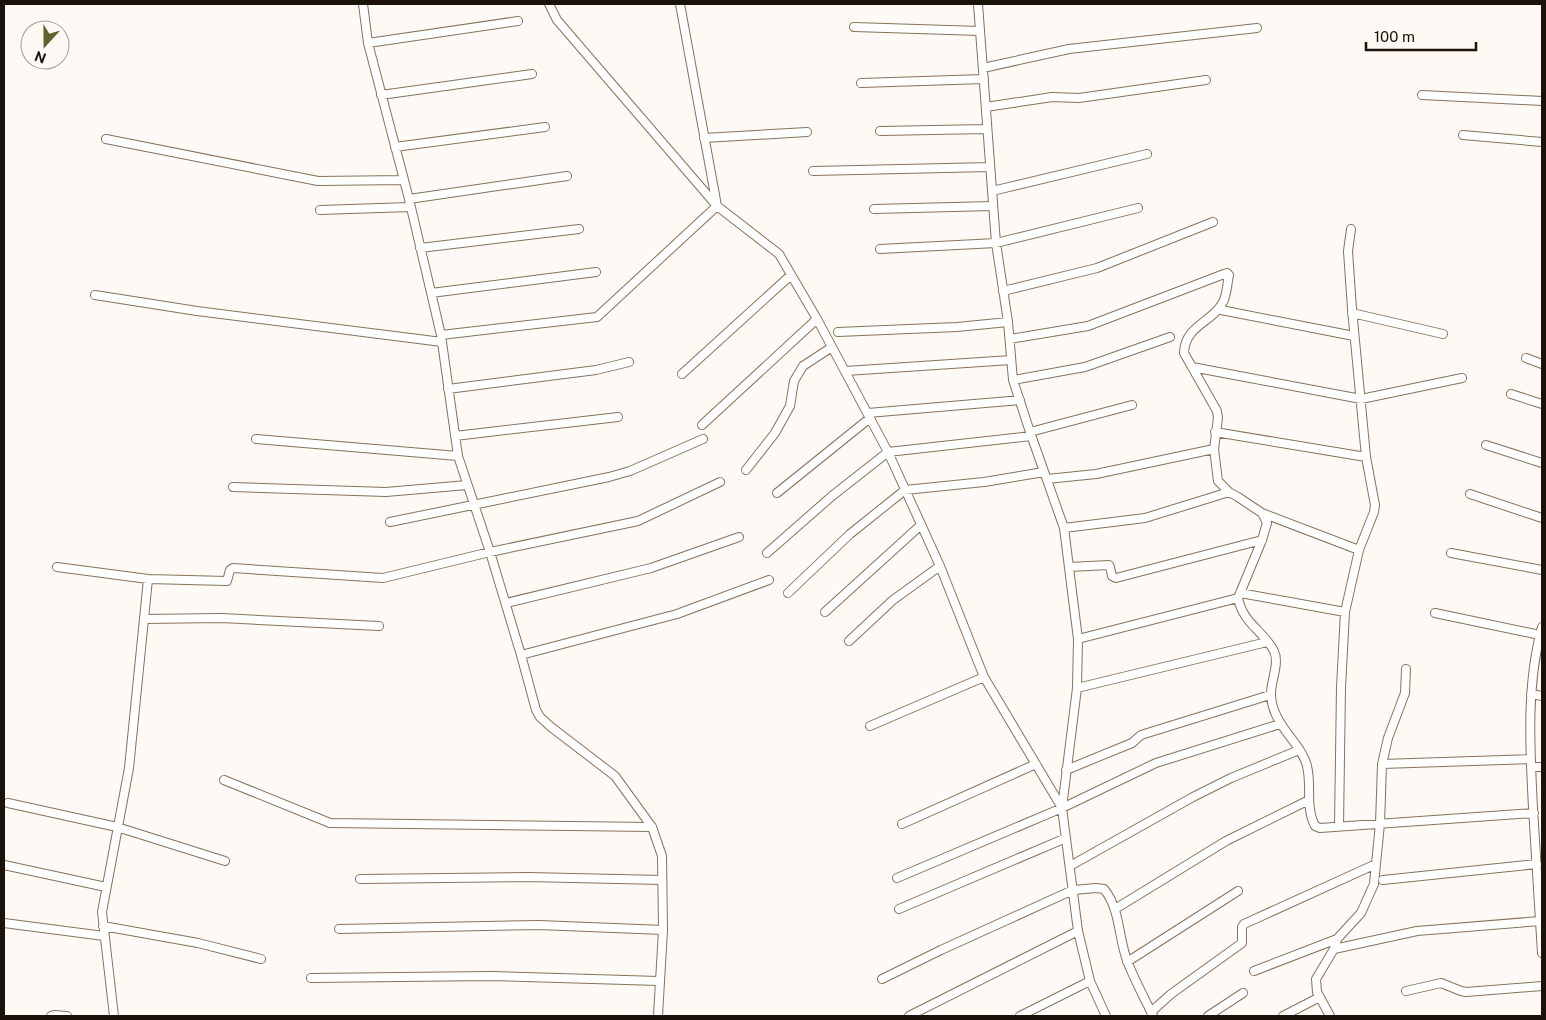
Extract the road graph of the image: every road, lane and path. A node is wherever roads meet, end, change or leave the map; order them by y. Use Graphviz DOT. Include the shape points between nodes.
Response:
graph roads {
  1 [pos="363,4"];
  2 [pos="549,4"];
  3 [pos="680,4"];
  4 [pos="978,4"];
  5 [pos="518,21"];
  6 [pos="854,27"];
  7 [pos="1257,28"];
  8 [pos="980,31"];
  9 [pos="368,43"];
  10 [pos="983,68"];
  11 [pos="532,74"];
  12 [pos="984,79"];
  13 [pos="1206,80"];
  14 [pos="861,83"];
  15 [pos="381,95"];
  16 [pos="1422,95"];
  17 [pos="1542,101"];
  18 [pos="986,107"];
  19 [pos="545,127"];
  20 [pos="988,129"];
  21 [pos="880,131"];
  22 [pos="807,132"];
  23 [pos="1463,134"];
  24 [pos="704,138"];
  25 [pos="106,139"];
  26 [pos="1542,142"];
  27 [pos="395,147"];
  28 [pos="1147,154"];
  29 [pos="990,167"];
  30 [pos="813,171"];
  31 [pos="567,176"];
  32 [pos="404,180"];
  33 [pos="992,192"];
  34 [pos="410,203"];
  35 [pos="717,206"];
  36 [pos="993,206"];
  37 [pos="1138,208"];
  38 [pos="320,210"];
  39 [pos="874,210"];
  40 [pos="1213,222"];
  41 [pos="579,229"];
  42 [pos="1351,229"];
  43 [pos="996,243"];
  44 [pos="420,248"];
  45 [pos="880,249"];
  46 [pos="596,272"];
  47 [pos="792,275"];
  48 [pos="1003,291"];
  49 [pos="431,293"];
  50 [pos="95,295"];
  51 [pos="1221,310"];
  52 [pos="1352,313"];
  53 [pos="817,319"];
  54 [pos="1008,322"];
  55 [pos="838,332"];
  56 [pos="1443,334"];
  57 [pos="1354,336"];
  58 [pos="1170,337"];
  59 [pos="441,338"];
  60 [pos="1010,339"];
  61 [pos="832,347"];
  62 [pos="1526,358"];
  63 [pos="1012,360"];
  64 [pos="630,362"];
  65 [pos="1542,364"];
  66 [pos="1192,367"];
  67 [pos="846,371"];
  68 [pos="682,374"];
  69 [pos="1462,378"];
  70 [pos="1013,380"];
  71 [pos="448,389"];
  72 [pos="1511,394"];
  73 [pos="1361,399"];
  74 [pos="1020,400"];
  75 [pos="1542,404"];
  76 [pos="1132,406"];
  77 [pos="869,416"];
  78 [pos="618,417"];
  79 [pos="702,425"];
  80 [pos="1215,432"];
  81 [pos="1030,434"];
  82 [pos="455,436"];
  83 [pos="256,439"];
  84 [pos="703,439"];
  85 [pos="1486,445"];
  86 [pos="1214,449"];
  87 [pos="888,452"];
  88 [pos="458,456"];
  89 [pos="1366,456"];
  90 [pos="1542,464"];
  91 [pos="746,470"];
  92 [pos="1045,476"];
  93 [pos="720,482"];
  94 [pos="467,485"];
  95 [pos="233,487"];
  96 [pos="905,490"];
  97 [pos="1229,492"];
  98 [pos="777,494"];
  99 [pos="1470,494"];
  100 [pos="475,505"];
  101 [pos="1262,513"];
  102 [pos="1542,518"];
  103 [pos="390,522"];
  104 [pos="921,525"];
  105 [pos="1064,528"];
  106 [pos="739,537"];
  107 [pos="1262,540"];
  108 [pos="1359,550"];
  109 [pos="490,552"];
  110 [pos="1451,553"];
  111 [pos="767,554"];
  112 [pos="940,566"];
  113 [pos="56,567"];
  114 [pos="1069,567"];
  115 [pos="1542,570"];
  116 [pos="148,579"];
  117 [pos="769,580"];
  118 [pos="788,593"];
  119 [pos="1239,595"];
  120 [pos="506,603"];
  121 [pos="825,612"];
  122 [pos="1345,612"];
  123 [pos="1434,613"];
  124 [pos="144,619"];
  125 [pos="379,626"];
  126 [pos="1541,635"];
  127 [pos="1078,639"];
  128 [pos="849,640"];
  129 [pos="1268,642"];
  130 [pos="522,655"];
  131 [pos="1406,669"];
  132 [pos="984,677"];
  133 [pos="1077,688"];
  134 [pos="1531,694"];
  135 [pos="1270,695"];
  136 [pos="1542,696"];
  137 [pos="1280,724"];
  138 [pos="870,726"];
  139 [pos="1299,750"];
  140 [pos="1531,763"];
  141 [pos="1036,764"];
  142 [pos="1382,764"];
  143 [pos="1542,767"];
  144 [pos="1066,770"];
  145 [pos="224,780"];
  146 [pos="1309,800"];
  147 [pos="8,804"];
  148 [pos="1062,808"];
  149 [pos="1534,813"];
  150 [pos="902,824"];
  151 [pos="1380,824"];
  152 [pos="1340,826"];
  153 [pos="117,827"];
  154 [pos="652,827"];
  155 [pos="1066,838"];
  156 [pos="226,861"];
  157 [pos="1376,864"];
  158 [pos="4,865"];
  159 [pos="1070,866"];
  160 [pos="1539,868"];
  161 [pos="897,878"];
  162 [pos="360,879"];
  163 [pos="662,880"];
  164 [pos="1383,880"];
  165 [pos="106,887"];
  166 [pos="1073,890"];
  167 [pos="1238,890"];
  168 [pos="899,909"];
  169 [pos="1115,909"];
  170 [pos="1540,921"];
  171 [pos="4,923"];
  172 [pos="103,926"];
  173 [pos="339,928"];
  174 [pos="663,930"];
  175 [pos="1078,931"];
  176 [pos="104,936"];
  177 [pos="1337,939"];
  178 [pos="1334,950"];
  179 [pos="1542,952"];
  180 [pos="261,959"];
  181 [pos="1127,962"];
  182 [pos="1254,970"];
  183 [pos="311,978"];
  184 [pos="882,979"];
  185 [pos="659,981"];
  186 [pos="1090,981"];
  187 [pos="1542,986"];
  188 [pos="1406,991"];
  189 [pos="1243,993"];
  190 [pos="1320,997"];
  191 [pos="1152,1014"];
  192 [pos="51,1016"];
  193 [pos="67,1016"];
  194 [pos="114,1016"];
  195 [pos="658,1016"];
  196 [pos="909,1016"];
  197 [pos="1020,1016"];
  198 [pos="1106,1016"];
  199 [pos="1208,1016"];
  200 [pos="1283,1016"];
  201 [pos="1330,1016"];
  1 -- 9 [label="street"];
  2 -- 35 [label="street" via="557,20"];
  3 -- 24 [label="street"];
  4 -- 8 [label="street"];
  5 -- 9 [label="street"];
  6 -- 8 [label="street"];
  7 -- 10 [label="street" via="1069,49"];
  8 -- 10 [label="street"];
  9 -- 15 [label="street"];
  10 -- 12 [label="street"];
  11 -- 15 [label="street"];
  12 -- 14 [label="street"];
  12 -- 18 [label="street"];
  13 -- 18 [label="street"];
  15 -- 27 [label="street"];
  16 -- 17 [label="street"];
  18 -- 20 [label="street"];
  19 -- 27 [label="street"];
  20 -- 21 [label="street"];
  20 -- 29 [label="street"];
  22 -- 24 [label="street"];
  23 -- 26 [label="street"];
  24 -- 35 [label="street"];
  25 -- 32 [label="street" via="318,181"];
  27 -- 32 [label="street"];
  28 -- 33 [label="street"];
  29 -- 30 [label="street"];
  29 -- 33 [label="street"];
  31 -- 34 [label="street"];
  32 -- 34 [label="street"];
  33 -- 36 [label="street"];
  34 -- 38 [label="street"];
  34 -- 44 [label="street"];
  35 -- 47 [label="street" via="778,254"];
  35 -- 59 [label="street" via="597,317"];
  36 -- 39 [label="street"];
  36 -- 43 [label="street"];
  37 -- 43 [label="street"];
  40 -- 48 [label="street" via="1097,268"];
  41 -- 44 [label="street"];
  42 -- 52 [label="street" via="1348,251"];
  43 -- 45 [label="street"];
  43 -- 48 [label="street"];
  44 -- 49 [label="street"];
  46 -- 49 [label="street"];
  47 -- 53 [label="street"];
  47 -- 68 [label="street"];
  48 -- 54 [label="street"];
  49 -- 59 [label="street"];
  50 -- 59 [label="street" via="197,311"];
  51 -- 57 [label="street"];
  52 -- 56 [label="street"];
  52 -- 57 [label="street"];
  53 -- 61 [label="street"];
  53 -- 79 [label="street"];
  54 -- 55 [label="street"];
  54 -- 60 [label="street"];
  57 -- 73 [label="street"];
  58 -- 70 [label="street" via="1085,367"];
  59 -- 71 [label="street"];
  60 -- 63 [label="street"];
  60 -- 66 [label="street" via="1088,326 1226,273 1229,275 1223,302 1184,344 1184,354"];
  61 -- 67 [label="street"];
  61 -- 91 [label="street" via="803,366 794,381 790,406 783,420"];
  62 -- 65 [label="street"];
  63 -- 67 [label="street"];
  63 -- 70 [label="street"];
  64 -- 71 [label="street" via="596,370"];
  66 -- 73 [label="street"];
  66 -- 80 [label="street" via="1217,411"];
  67 -- 77 [label="street"];
  69 -- 73 [label="street"];
  70 -- 74 [label="street"];
  71 -- 82 [label="street"];
  72 -- 75 [label="street"];
  73 -- 89 [label="street"];
  74 -- 77 [label="street"];
  74 -- 81 [label="street"];
  76 -- 81 [label="street"];
  77 -- 87 [label="street"];
  77 -- 98 [label="street"];
  78 -- 82 [label="street"];
  80 -- 86 [label="street"];
  80 -- 89 [label="street"];
  81 -- 87 [label="street"];
  81 -- 92 [label="street"];
  82 -- 88 [label="street"];
  83 -- 88 [label="street"];
  84 -- 100 [label="street" via="623,473"];
  85 -- 90 [label="street"];
  86 -- 92 [label="street" via="1096,474"];
  86 -- 97 [label="street" via="1218,481"];
  87 -- 96 [label="street"];
  87 -- 111 [label="street"];
  88 -- 94 [label="street"];
  89 -- 108 [label="street" via="1375,505"];
  92 -- 96 [label="street"];
  92 -- 105 [label="street"];
  93 -- 109 [label="street" via="638,520"];
  94 -- 95 [label="street" via="386,492"];
  94 -- 100 [label="street"];
  96 -- 104 [label="street"];
  96 -- 118 [label="street" via="850,534"];
  97 -- 101 [label="street"];
  97 -- 105 [label="street" via="1145,518"];
  99 -- 102 [label="street"];
  100 -- 103 [label="street"];
  100 -- 109 [label="street"];
  101 -- 107 [label="street" via="1266,523"];
  101 -- 108 [label="street"];
  104 -- 112 [label="street"];
  104 -- 121 [label="street"];
  105 -- 114 [label="street"];
  106 -- 120 [label="street" via="652,568"];
  107 -- 114 [label="street" via="1116,578 1112,576 1109,565"];
  107 -- 119 [label="street"];
  108 -- 122 [label="street"];
  109 -- 116 [label="street" via="383,578 233,568 227,581"];
  109 -- 120 [label="street"];
  110 -- 115 [label="street"];
  112 -- 128 [label="street" via="893,600"];
  112 -- 132 [label="street"];
  113 -- 116 [label="street"];
  114 -- 127 [label="street"];
  116 -- 124 [label="street"];
  117 -- 130 [label="street" via="677,614"];
  119 -- 122 [label="street"];
  119 -- 127 [label="street"];
  119 -- 129 [label="street" via="1239,603 1249,623"];
  120 -- 130 [label="street"];
  122 -- 152 [label="street"];
  123 -- 126 [label="street"];
  124 -- 125 [label="street" via="221,618"];
  124 -- 153 [label="street" via="129,768"];
  126 -- 134 [label="street" via="1536,648"];
  127 -- 133 [label="street"];
  129 -- 133 [label="street"];
  129 -- 135 [label="street" via="1276,658"];
  130 -- 154 [label="street" via="540,717 615,776"];
  131 -- 142 [label="street" via="1405,693"];
  132 -- 138 [label="street"];
  132 -- 141 [label="street"];
  133 -- 144 [label="street"];
  134 -- 136 [label="street"];
  134 -- 140 [label="street"];
  135 -- 137 [label="street"];
  135 -- 144 [label="street" via="1141,735 1132,742"];
  137 -- 139 [label="street"];
  137 -- 148 [label="street" via="1156,763"];
  139 -- 146 [label="street" via="1308,767"];
  139 -- 159 [label="street" via="1193,796"];
  140 -- 142 [label="street"];
  140 -- 143 [label="street"];
  140 -- 149 [label="street"];
  141 -- 148 [label="street"];
  141 -- 150 [label="street"];
  142 -- 151 [label="street"];
  144 -- 148 [label="street"];
  145 -- 154 [label="street" via="330,823"];
  146 -- 152 [label="street" via="1315,826"];
  146 -- 169 [label="street" via="1226,841"];
  147 -- 153 [label="street"];
  148 -- 155 [label="street"];
  148 -- 161 [label="street"];
  149 -- 151 [label="street"];
  149 -- 160 [label="street"];
  151 -- 152 [label="street"];
  151 -- 157 [label="street"];
  153 -- 156 [label="street"];
  153 -- 165 [label="street"];
  154 -- 163 [label="street" via="662,856"];
  155 -- 159 [label="street"];
  155 -- 168 [label="street"];
  157 -- 177 [label="street" via="1374,884 1361,913"];
  157 -- 191 [label="street" via="1244,924 1242,943 1171,994"];
  158 -- 165 [label="street"];
  159 -- 166 [label="street"];
  160 -- 164 [label="street"];
  160 -- 170 [label="street"];
  162 -- 163 [label="street" via="528,877"];
  163 -- 174 [label="street"];
  165 -- 172 [label="street"];
  166 -- 169 [label="street" via="1104,889"];
  166 -- 175 [label="street"];
  166 -- 184 [label="street"];
  167 -- 181 [label="street"];
  169 -- 181 [label="street"];
  170 -- 178 [label="street" via="1417,932"];
  170 -- 179 [label="street"];
  171 -- 176 [label="street"];
  172 -- 176 [label="street"];
  172 -- 180 [label="street" via="198,943"];
  173 -- 174 [label="street" via="539,925"];
  174 -- 185 [label="street"];
  175 -- 186 [label="street"];
  175 -- 196 [label="street"];
  176 -- 194 [label="street"];
  177 -- 178 [label="street"];
  177 -- 182 [label="street"];
  178 -- 190 [label="street" via="1316,979"];
  181 -- 191 [label="street"];
  183 -- 185 [label="street" via="492,976"];
  185 -- 195 [label="street"];
  186 -- 197 [label="street"];
  186 -- 198 [label="street"];
  187 -- 188 [label="street" via="1466,992 1441,982"];
  189 -- 199 [label="street"];
  190 -- 200 [label="street"];
  190 -- 201 [label="street"];
  192 -- 193 [label="street"];
}
